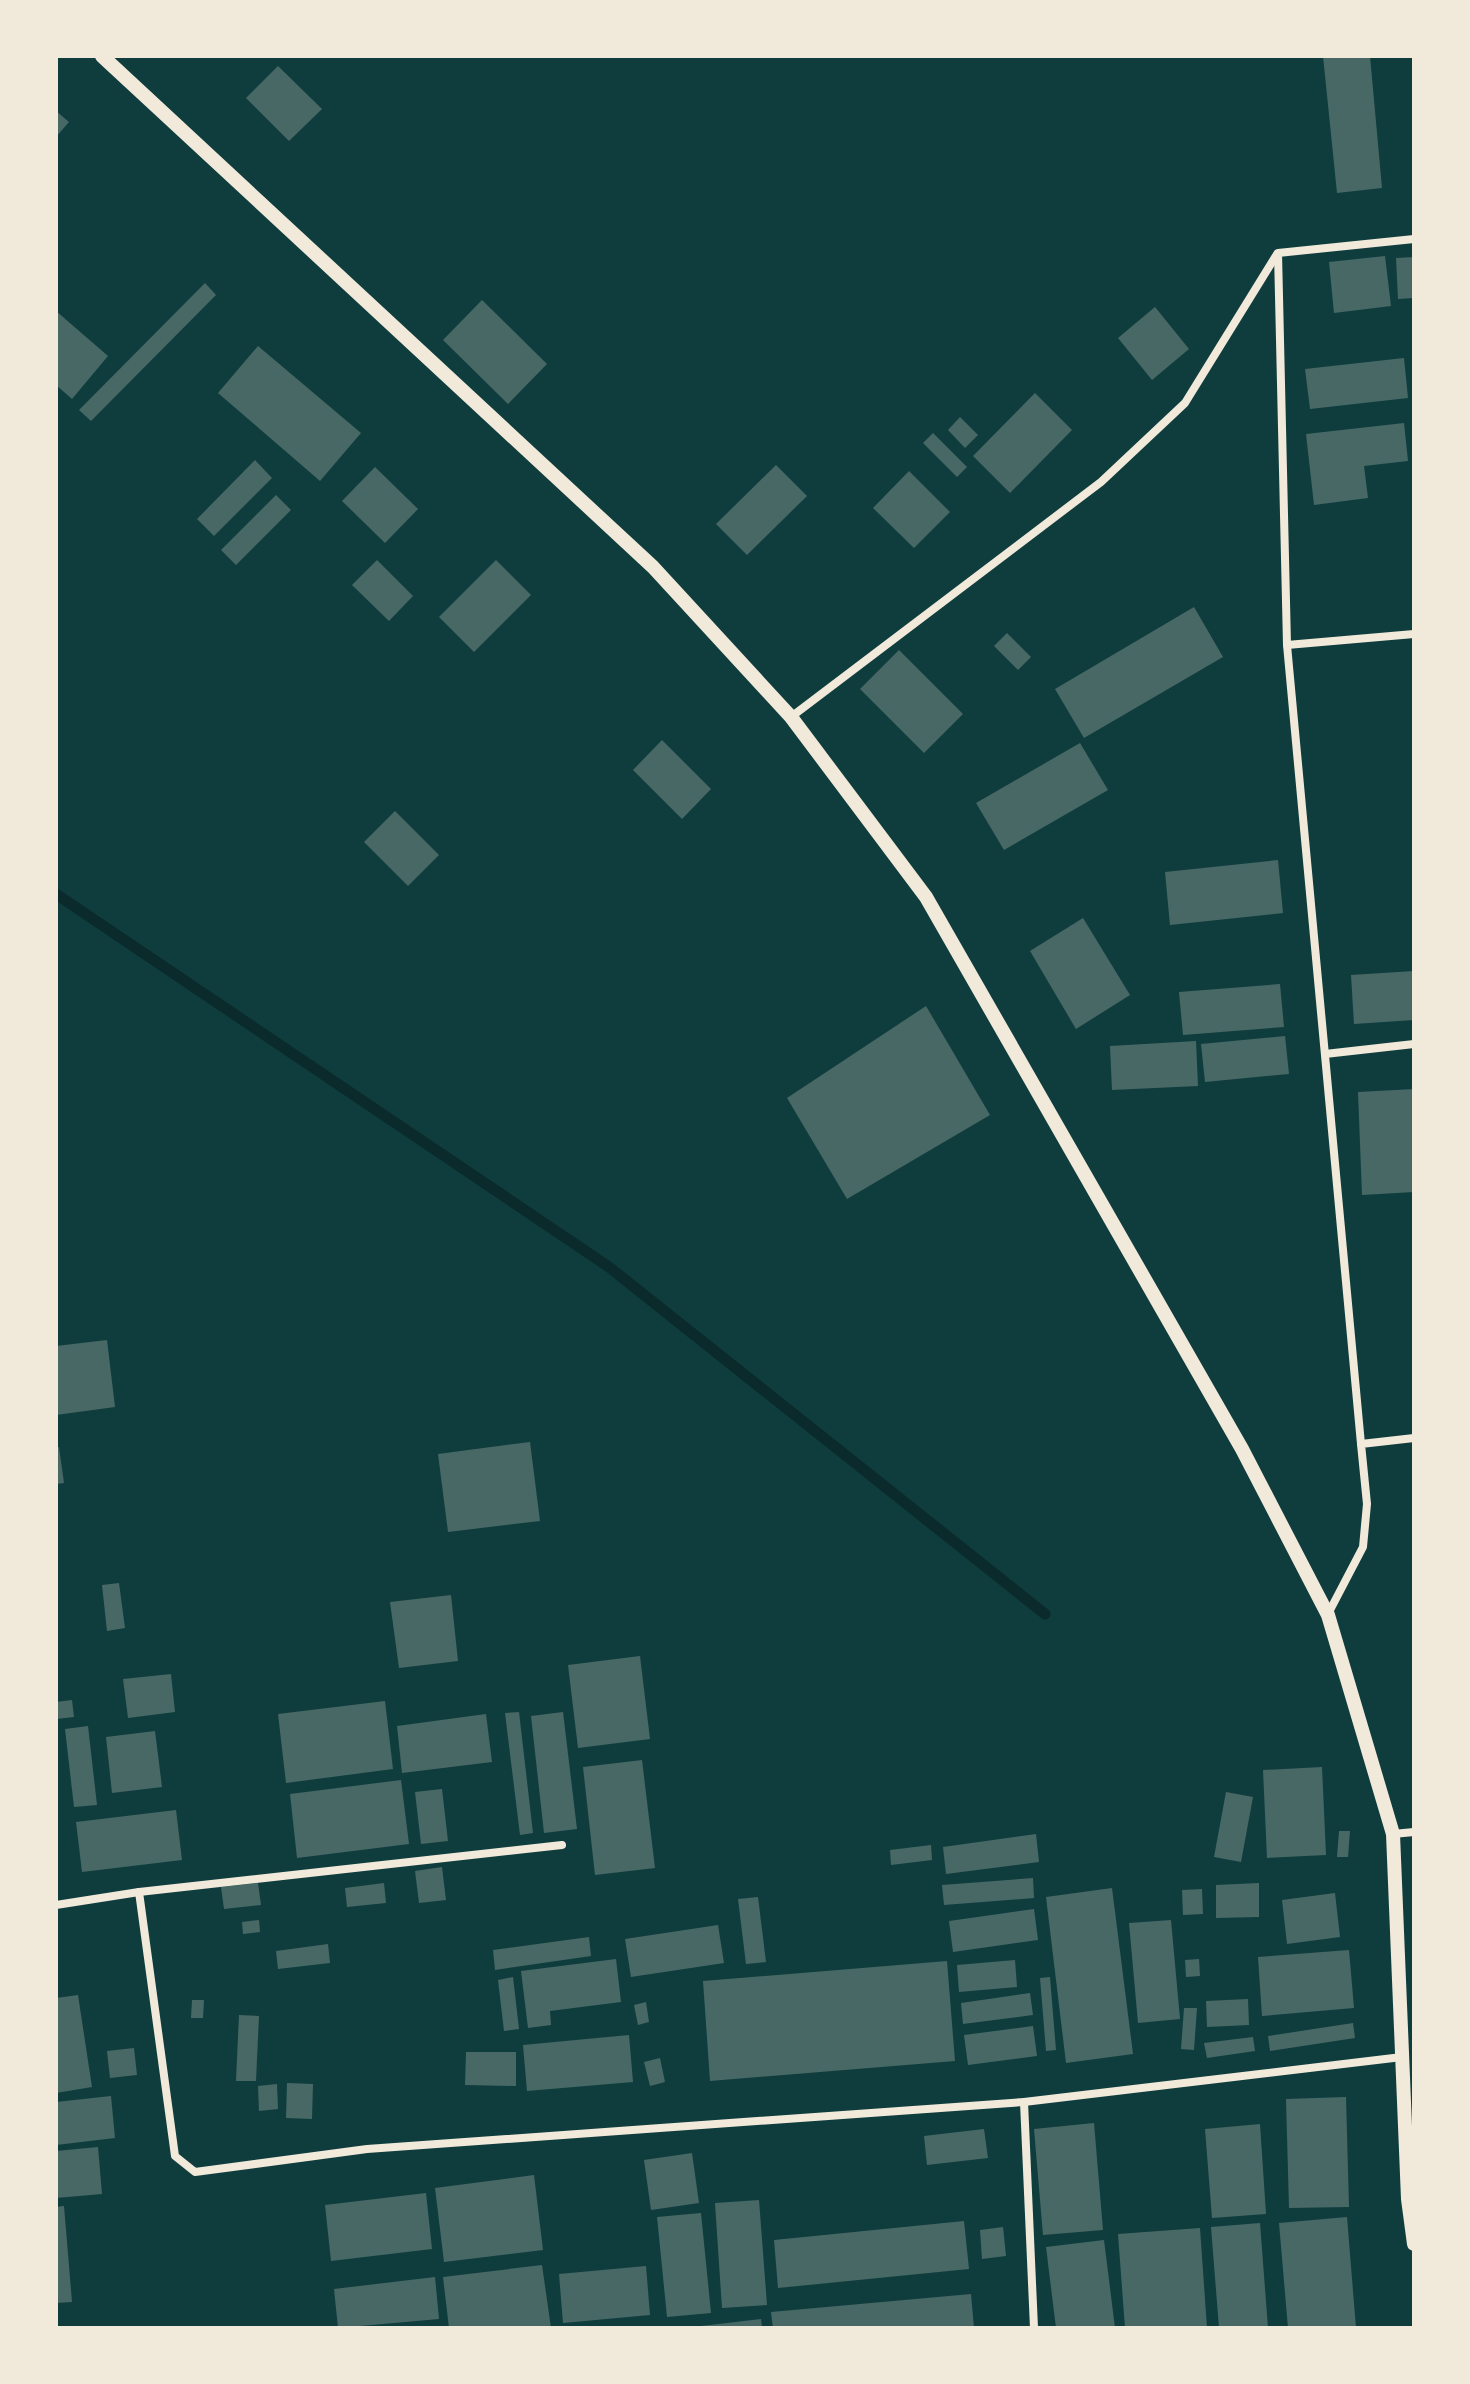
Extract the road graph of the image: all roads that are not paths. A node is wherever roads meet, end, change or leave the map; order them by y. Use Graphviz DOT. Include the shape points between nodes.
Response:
graph roads {
  1 [pos="102,56"];
  2 [pos="1414,239"];
  3 [pos="1278,253"];
  4 [pos="1414,634"];
  5 [pos="1287,645"];
  6 [pos="791,717"];
  7 [pos="1414,1044"];
  8 [pos="1325,1054"];
  9 [pos="1414,1438"];
  10 [pos="1361,1444"];
  11 [pos="1328,1615"];
  12 [pos="1414,1832"];
  13 [pos="1393,1834"];
  14 [pos="562,1845"];
  15 [pos="139,1892"];
  16 [pos="56,1905"];
  17 [pos="1402,2057"];
  18 [pos="1024,2102"];
  19 [pos="1414,2244"];
  20 [pos="1034,2328"];
  1 -- 6 [label="street" via="653,567"];
  2 -- 3 [label="street"];
  3 -- 5 [label="street"];
  3 -- 6 [label="street" via="1185,403 1101,482"];
  4 -- 5 [label="street"];
  5 -- 8 [label="street"];
  6 -- 11 [label="street" via="926,897 1242,1449"];
  7 -- 8 [label="street"];
  8 -- 10 [label="street"];
  9 -- 10 [label="street"];
  10 -- 11 [label="street" via="1367,1504 1363,1547"];
  11 -- 13 [label="street"];
  12 -- 13 [label="street"];
  13 -- 17 [label="street"];
  14 -- 15 [label="street"];
  15 -- 16 [label="street"];
  15 -- 18 [label="street" via="175,2156 195,2172 367,2149"];
  17 -- 18 [label="street"];
  17 -- 19 [label="street"];
  18 -- 20 [label="street"];
}
